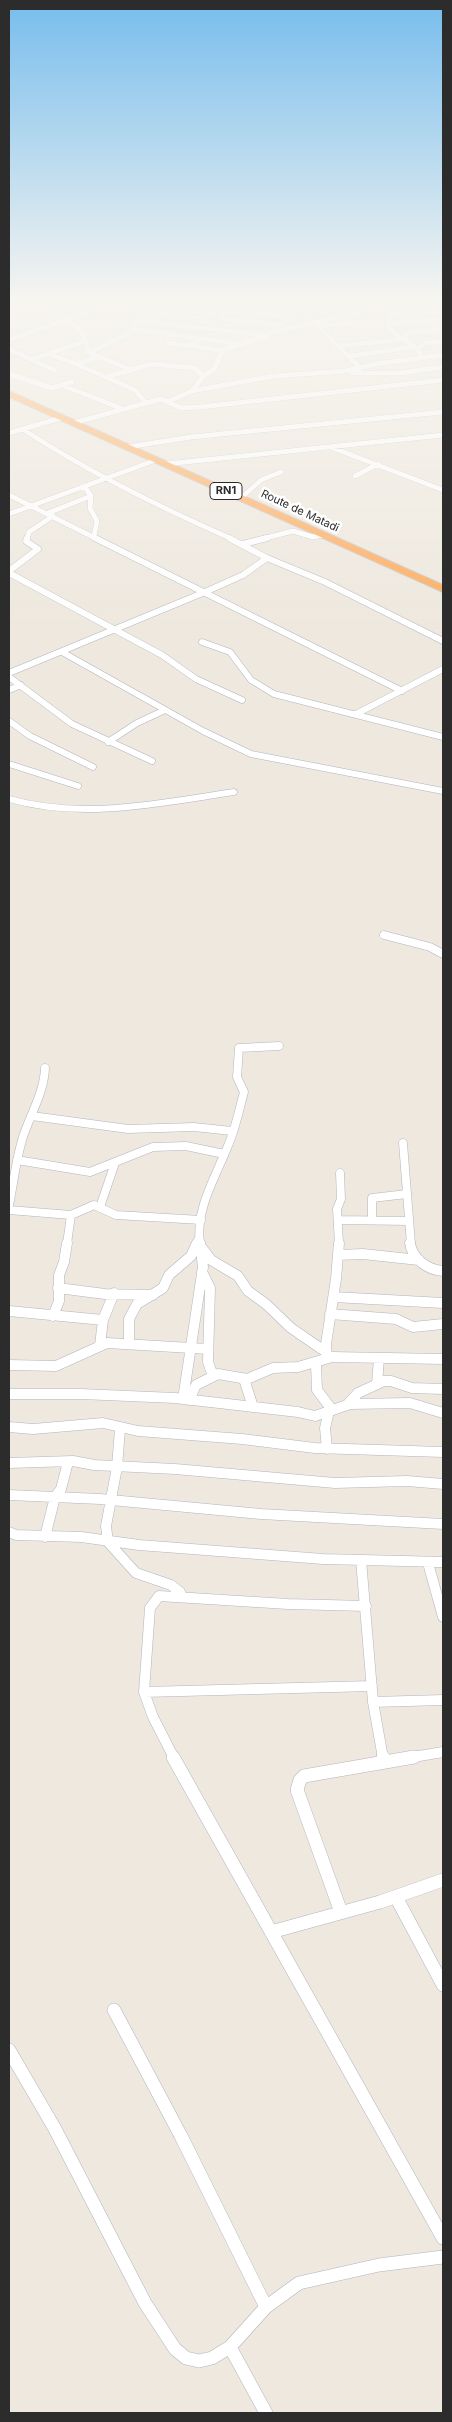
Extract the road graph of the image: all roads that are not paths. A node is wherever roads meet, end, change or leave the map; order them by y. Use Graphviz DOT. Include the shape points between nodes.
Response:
graph roads {
  1 [pos="50,413"];
  2 [pos="104,413"];
  3 [pos="433,413"];
  4 [pos="61,418"];
  5 [pos="73,423"];
  6 [pos="9,426"];
  7 [pos="20,430"];
  8 [pos="9,433"];
  9 [pos="443,435"];
  10 [pos="128,447"];
  11 [pos="342,448"];
  12 [pos="156,460"];
  13 [pos="166,464"];
  14 [pos="378,464"];
  15 [pos="281,472"];
  16 [pos="355,476"];
  17 [pos="103,479"];
  18 [pos="84,486"];
  19 [pos="443,490"];
  20 [pos="9,494"];
  21 [pos="91,496"];
  22 [pos="241,498"];
  23 [pos="30,505"];
  24 [pos="9,514"];
  25 [pos="50,514"];
  26 [pos="323,535"];
  27 [pos="94,536"];
  28 [pos="243,544"];
  29 [pos="267,558"];
  30 [pos="9,572"];
  31 [pos="443,589"];
  32 [pos="205,592"];
  33 [pos="115,630"];
  34 [pos="443,641"];
  35 [pos="202,642"];
  36 [pos="62,652"];
  37 [pos="443,669"];
  38 [pos="9,673"];
  39 [pos="9,677"];
  40 [pos="21,685"];
  41 [pos="9,690"];
  42 [pos="402,690"];
  43 [pos="242,700"];
  44 [pos="165,710"];
  45 [pos="356,714"];
  46 [pos="9,721"];
  47 [pos="443,737"];
  48 [pos="108,742"];
  49 [pos="152,761"];
  50 [pos="9,764"];
  51 [pos="93,766"];
  52 [pos="78,786"];
  53 [pos="443,791"];
  54 [pos="234,792"];
  55 [pos="9,799"];
  56 [pos="384,935"];
  57 [pos="443,954"];
  58 [pos="279,1046"];
  59 [pos="45,1068"];
  60 [pos="32,1116"];
  61 [pos="232,1131"];
  62 [pos="403,1143"];
  63 [pos="224,1154"];
  64 [pos="17,1160"];
  65 [pos="115,1163"];
  66 [pos="340,1173"];
  67 [pos="407,1194"];
  68 [pos="9,1206"];
  69 [pos="100,1207"];
  70 [pos="9,1210"];
  71 [pos="71,1215"];
  72 [pos="201,1220"];
  73 [pos="338,1220"];
  74 [pos="372,1220"];
  75 [pos="409,1221"];
  76 [pos="200,1242"];
  77 [pos="338,1255"];
  78 [pos="420,1260"];
  79 [pos="202,1271"];
  80 [pos="443,1271"];
  81 [pos="58,1288"];
  82 [pos="114,1294"];
  83 [pos="153,1295"];
  84 [pos="334,1297"];
  85 [pos="443,1303"];
  86 [pos="9,1311"];
  87 [pos="330,1314"];
  88 [pos="53,1316"];
  89 [pos="103,1320"];
  90 [pos="443,1324"];
  91 [pos="129,1343"];
  92 [pos="100,1345"];
  93 [pos="192,1348"];
  94 [pos="208,1349"];
  95 [pos="326,1355"];
  96 [pos="379,1358"];
  97 [pos="443,1359"];
  98 [pos="316,1364"];
  99 [pos="9,1365"];
  100 [pos="213,1376"];
  101 [pos="244,1379"];
  102 [pos="377,1384"];
  103 [pos="443,1389"];
  104 [pos="9,1394"];
  105 [pos="186,1400"];
  106 [pos="347,1404"];
  107 [pos="254,1407"];
  108 [pos="330,1410"];
  109 [pos="443,1412"];
  110 [pos="9,1427"];
  111 [pos="120,1428"];
  112 [pos="327,1449"];
  113 [pos="443,1452"];
  114 [pos="68,1462"];
  115 [pos="9,1463"];
  116 [pos="117,1467"];
  117 [pos="443,1484"];
  118 [pos="9,1495"];
  119 [pos="54,1498"];
  120 [pos="112,1500"];
  121 [pos="443,1524"];
  122 [pos="9,1532"];
  123 [pos="45,1537"];
  124 [pos="108,1542"];
  125 [pos="361,1560"];
  126 [pos="428,1562"];
  127 [pos="443,1562"];
  128 [pos="182,1597"];
  129 [pos="366,1606"];
  130 [pos="443,1617"];
  131 [pos="372,1686"];
  132 [pos="144,1692"];
  133 [pos="443,1700"];
  134 [pos="373,1702"];
  135 [pos="443,1752"];
  136 [pos="384,1762"];
  137 [pos="443,1880"];
  138 [pos="397,1899"];
  139 [pos="340,1912"];
  140 [pos="271,1932"];
  141 [pos="443,1985"];
  142 [pos="114,2010"];
  143 [pos="9,2050"];
  144 [pos="9,2064"];
  145 [pos="22,2074"];
  146 [pos="443,2238"];
  147 [pos="443,2257"];
  148 [pos="266,2307"];
  149 [pos="230,2347"];
  150 [pos="266,2413"];
  1 -- 4 [label="highway, Route de Matadi / RN1"];
  2 -- 5 [label="street"];
  3 -- 10 [label="street" via="191,437"];
  4 -- 5 [label="highway, Route de Matadi / RN1"];
  4 -- 7 [label="street"];
  5 -- 10 [label="highway, Route de Matadi / RN1"];
  6 -- 7 [label="street"];
  7 -- 8 [label="street"];
  7 -- 17 [label="street"];
  9 -- 11 [label="street"];
  10 -- 12 [label="highway, Route de Matadi / RN1"];
  11 -- 13 [label="street"];
  11 -- 14 [label="street"];
  12 -- 13 [label="highway, Route de Matadi / RN1"];
  12 -- 17 [label="street"];
  13 -- 22 [label="highway, Route de Matadi / RN1"];
  14 -- 16 [label="street"];
  14 -- 19 [label="street"];
  15 -- 22 [label="street" via="260,480"];
  17 -- 18 [label="street"];
  17 -- 28 [label="street"];
  18 -- 21 [label="street"];
  18 -- 23 [label="street"];
  20 -- 23 [label="street"];
  21 -- 25 [label="street"];
  21 -- 27 [label="street" via="90,508 98,515"];
  22 -- 26 [label="highway, Route de Matadi / RN1"];
  23 -- 24 [label="street"];
  23 -- 25 [label="street"];
  25 -- 27 [label="street"];
  25 -- 30 [label="street" via="29,532 26,541 38,549"];
  26 -- 28 [label="street" via="312,537 293,531"];
  26 -- 31 [label="highway, Route de Matadi / RN1"];
  27 -- 32 [label="street"];
  28 -- 29 [label="street"];
  29 -- 32 [label="street" via="243,575"];
  29 -- 34 [label="street" via="325,582"];
  30 -- 33 [label="street"];
  32 -- 33 [label="street"];
  32 -- 42 [label="street"];
  33 -- 36 [label="street"];
  33 -- 43 [label="street" via="162,655 196,679"];
  35 -- 45 [label="street" via="230,652 252,680 274,694"];
  36 -- 38 [label="street"];
  36 -- 44 [label="street"];
  37 -- 42 [label="street"];
  39 -- 40 [label="street"];
  40 -- 41 [label="street"];
  40 -- 48 [label="street" via="61,716"];
  42 -- 45 [label="street"];
  44 -- 48 [label="street"];
  44 -- 53 [label="street" via="251,754"];
  45 -- 47 [label="street"];
  46 -- 51 [label="street" via="30,736"];
  48 -- 49 [label="street"];
  50 -- 52 [label="street"];
  54 -- 55 [label="street" via="100,808 61,809"];
  56 -- 57 [label="street" via="430,947"];
  58 -- 61 [label="street" via="239,1048 237,1077 244,1092"];
  59 -- 60 [label="street" via="44,1086"];
  60 -- 61 [label="street" via="128,1129 194,1126"];
  60 -- 64 [label="street"];
  61 -- 63 [label="street"];
  62 -- 67 [label="street"];
  63 -- 65 [label="street" via="186,1146 153,1147"];
  63 -- 72 [label="street" via="206,1192"];
  64 -- 65 [label="street" via="90,1172"];
  64 -- 68 [label="street"];
  65 -- 69 [label="street"];
  66 -- 73 [label="street"];
  67 -- 74 [label="street" via="372,1198"];
  67 -- 75 [label="street"];
  69 -- 71 [label="street" via="94,1205"];
  69 -- 72 [label="street" via="116,1215"];
  70 -- 71 [label="street"];
  71 -- 81 [label="street"];
  72 -- 76 [label="street"];
  73 -- 74 [label="street"];
  73 -- 77 [label="street"];
  74 -- 75 [label="street"];
  75 -- 78 [label="street" via="411,1250"];
  76 -- 79 [label="street"];
  76 -- 83 [label="street" via="191,1256 169,1275 163,1288"];
  76 -- 95 [label="street" via="211,1260 236,1274 248,1291"];
  77 -- 78 [label="street" via="363,1254"];
  77 -- 84 [label="street"];
  78 -- 80 [label="street" via="433,1270"];
  79 -- 93 [label="street"];
  79 -- 94 [label="street" via="210,1288"];
  81 -- 82 [label="street"];
  81 -- 88 [label="street" via="59,1301"];
  82 -- 83 [label="street"];
  82 -- 89 [label="street"];
  83 -- 91 [label="street" via="140,1301 131,1314"];
  84 -- 85 [label="street"];
  84 -- 87 [label="street"];
  86 -- 88 [label="street"];
  87 -- 90 [label="street" via="396,1319 413,1327"];
  87 -- 95 [label="street"];
  88 -- 89 [label="street"];
  89 -- 92 [label="street"];
  91 -- 92 [label="street"];
  91 -- 93 [label="street"];
  92 -- 99 [label="street" via="56,1366"];
  93 -- 94 [label="street"];
  93 -- 105 [label="street"];
  94 -- 100 [label="street" via="209,1370"];
  95 -- 96 [label="street"];
  95 -- 98 [label="street"];
  96 -- 97 [label="street"];
  96 -- 102 [label="street"];
  98 -- 101 [label="street" via="273,1368"];
  98 -- 108 [label="street" via="317,1390"];
  100 -- 101 [label="street" via="222,1374"];
  100 -- 105 [label="street" via="194,1388"];
  101 -- 107 [label="street"];
  102 -- 103 [label="street" via="391,1381 412,1388"];
  102 -- 106 [label="street" via="358,1393"];
  104 -- 105 [label="street"];
  105 -- 107 [label="street"];
  106 -- 108 [label="street"];
  106 -- 109 [label="street" via="410,1403"];
  107 -- 108 [label="street" via="315,1416"];
  108 -- 112 [label="street" via="325,1428"];
  110 -- 111 [label="street" via="33,1429 103,1423"];
  111 -- 112 [label="street"];
  111 -- 116 [label="street"];
  112 -- 113 [label="street"];
  114 -- 115 [label="street"];
  114 -- 116 [label="street"];
  114 -- 119 [label="street" via="61,1489"];
  116 -- 117 [label="street" via="335,1484 407,1481"];
  116 -- 120 [label="street"];
  118 -- 119 [label="street"];
  119 -- 120 [label="street"];
  119 -- 123 [label="street"];
  120 -- 121 [label="street" via="261,1514"];
  120 -- 124 [label="street" via="106,1526"];
  122 -- 123 [label="street"];
  123 -- 124 [label="street" via="81,1537"];
  124 -- 125 [label="street"];
  124 -- 128 [label="street" via="120,1551 135,1572 167,1583"];
  125 -- 126 [label="street"];
  125 -- 129 [label="street"];
  126 -- 127 [label="street"];
  126 -- 130 [label="street"];
  128 -- 129 [label="street"];
  128 -- 132 [label="street" via="159,1596 152,1603"];
  129 -- 131 [label="street"];
  131 -- 132 [label="street"];
  131 -- 134 [label="street"];
  132 -- 140 [label="street" via="178,1766"];
  133 -- 134 [label="street"];
  134 -- 136 [label="street"];
  135 -- 136 [label="street"];
  136 -- 139 [label="street" via="304,1776 297,1790"];
  137 -- 138 [label="street"];
  138 -- 139 [label="street"];
  138 -- 141 [label="street"];
  139 -- 140 [label="street" via="288,1930"];
  140 -- 146 [label="street"];
  142 -- 148 [label="street"];
  143 -- 145 [label="street"];
  144 -- 145 [label="street"];
  145 -- 149 [label="street" via="80,2176 144,2303 175,2349 186,2358 199,2361 212,2358"];
  147 -- 148 [label="street" via="379,2265 299,2283"];
  148 -- 149 [label="street"];
  149 -- 150 [label="street"];
}
